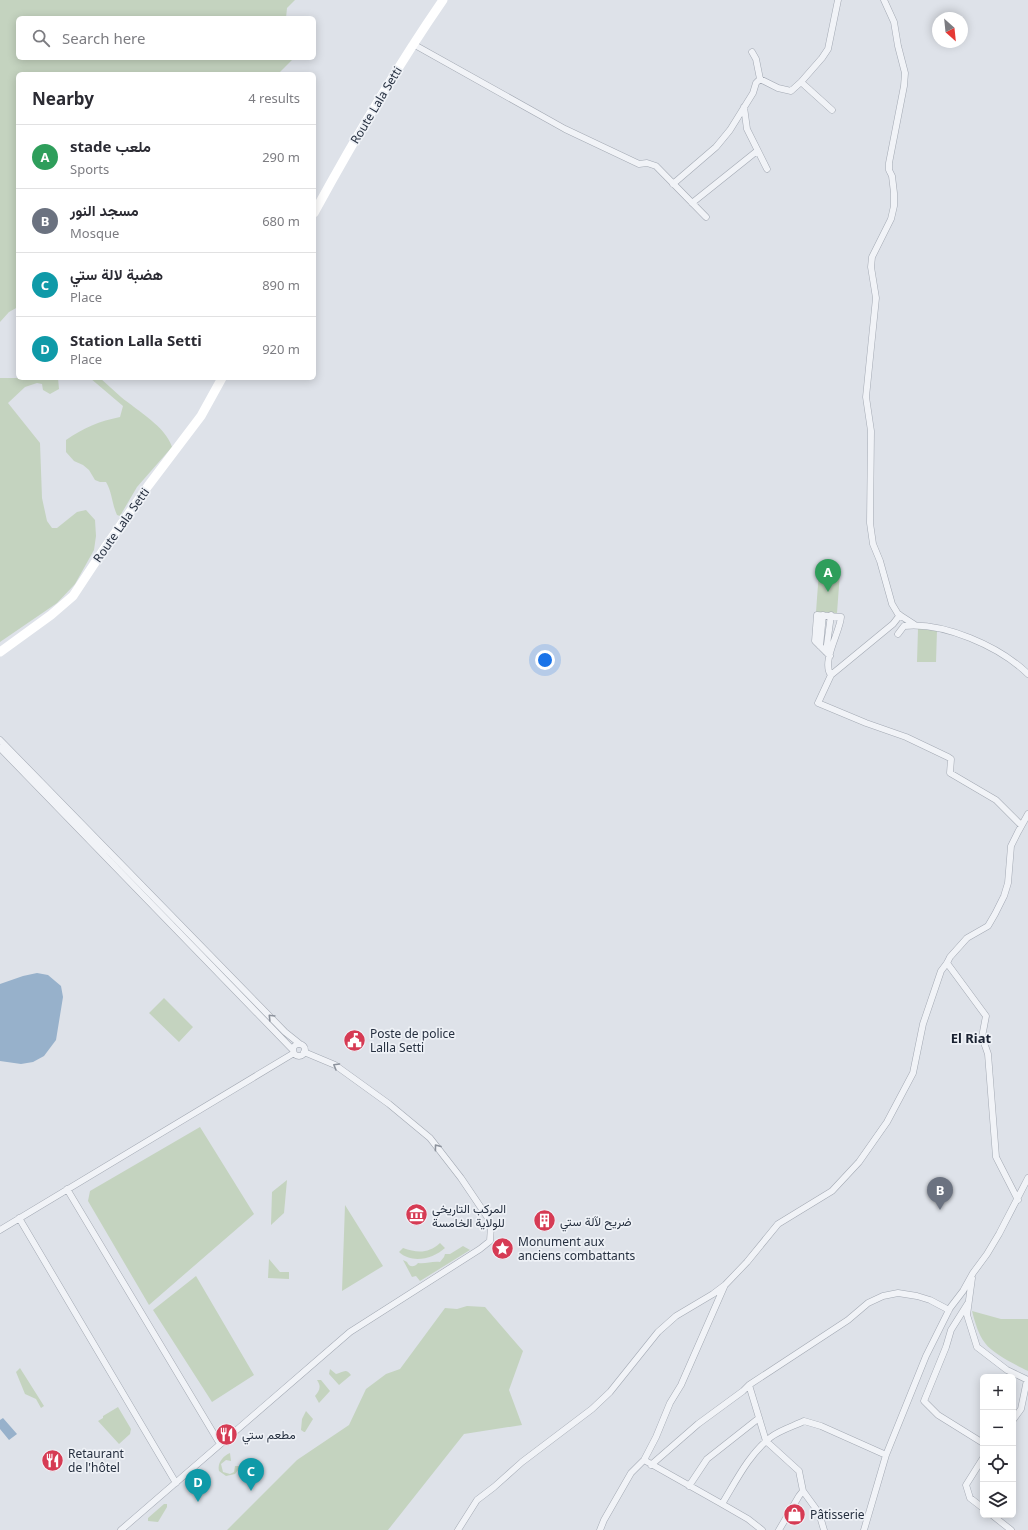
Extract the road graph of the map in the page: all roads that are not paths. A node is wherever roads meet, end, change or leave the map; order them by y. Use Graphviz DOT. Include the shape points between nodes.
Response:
graph roads {
  1 [pos="443,0"];
  2 [pos="838,0"];
  3 [pos="884,0"];
  4 [pos="413,44"];
  5 [pos="752,52"];
  6 [pos="760,79"];
  7 [pos="801,82"];
  8 [pos="744,107"];
  9 [pos="832,110"];
  10 [pos="733,125"];
  11 [pos="747,129"];
  12 [pos="757,151"];
  13 [pos="768,169"];
  14 [pos="673,184"];
  15 [pos="692,203"];
  16 [pos="316,209"];
  17 [pos="706,218"];
  18 [pos="221,380"];
  19 [pos="831,615"];
  20 [pos="900,615"];
  21 [pos="915,625"];
  22 [pos="898,634"];
  23 [pos="0,652"];
  24 [pos="828,654"];
  25 [pos="1028,674"];
  26 [pos="831,675"];
  27 [pos="0,740"];
  28 [pos="0,748"];
  29 [pos="1028,814"];
  30 [pos="1021,825"];
  31 [pos="947,963"];
  32 [pos="300,1044"];
  33 [pos="294,1052"];
  34 [pos="304,1052"];
  35 [pos="1028,1178"];
  36 [pos="68,1189"];
  37 [pos="1018,1200"];
  38 [pos="19,1218"];
  39 [pos="0,1230"];
  40 [pos="973,1273"];
  41 [pos="725,1285"];
  42 [pos="968,1304"];
  43 [pos="949,1310"];
  44 [pos="1028,1380"];
  45 [pos="749,1385"];
  46 [pos="1016,1416"];
  47 [pos="759,1418"];
  48 [pos="766,1441"];
  49 [pos="980,1441"];
  50 [pos="220,1444"];
  51 [pos="886,1455"];
  52 [pos="644,1460"];
  53 [pos="980,1463"];
  54 [pos="651,1465"];
  55 [pos="176,1483"];
  56 [pos="689,1486"];
  57 [pos="803,1491"];
  58 [pos="722,1504"];
  59 [pos="980,1506"];
  60 [pos="996,1518"];
  61 [pos="121,1530"];
  62 [pos="458,1530"];
  63 [pos="600,1530"];
  64 [pos="762,1530"];
  65 [pos="779,1530"];
  66 [pos="824,1530"];
  67 [pos="864,1530"];
  68 [pos="1011,1530"];
  1 -- 4 [label="main road, Route Lala Setti"];
  2 -- 7 [label="street" via="828,49"];
  3 -- 20 [label="street" via="894,22 905,73 889,162 894,206 891,219 872,256 871,267 876,298 866,397 871,431 870,523 873,544 892,604"];
  4 -- 14 [label="street" via="564,129 639,164 656,166"];
  4 -- 16 [label="main road, Route Lala Setti"];
  5 -- 6 [label="street"];
  6 -- 7 [label="street" via="791,91"];
  6 -- 8 [label="street"];
  7 -- 9 [label="street"];
  8 -- 10 [label="street"];
  8 -- 11 [label="street"];
  10 -- 11 [label="street"];
  10 -- 14 [label="street" via="716,147"];
  11 -- 12 [label="street"];
  12 -- 13 [label="street"];
  12 -- 15 [label="street"];
  14 -- 15 [label="street"];
  15 -- 17 [label="street"];
  18 -- 23 [label="main road, Route Lala Setti" via="200,416 73,596"];
  19 -- 24 [label="street"];
  19 -- 24 [label="street" via="841,618"];
  19 -- 24 [label="street" via="823,615 820,646"];
  20 -- 21 [label="street"];
  20 -- 26 [label="street" via="893,624"];
  21 -- 22 [label="street" via="904,626"];
  21 -- 25 [label="street" via="950,631 986,646 1005,656"];
  24 -- 26 [label="street"];
  26 -- 30 [label="street" via="818,703 906,737 948,757 951,759 950,773 996,800"];
  32 -- 27 [label="street, one-way" via="285,1032"];
  28 -- 33 [label="street"];
  29 -- 30 [label="street"];
  30 -- 31 [label="street" via="1011,846 1008,883 996,914 988,926 966,938"];
  31 -- 37 [label="street" via="986,1016 982,1037 988,1054 996,1156"];
  31 -- 41 [label="street" via="941,971 923,1024 913,1074 887,1122 859,1162 832,1191 778,1224"];
  32 -- 33 [label="street" via="295,1045"];
  32 -- 34 [label="street" via="304,1047"];
  33 -- 34 [label="street" via="300,1055"];
  33 -- 36 [label="street"];
  50 -- 34 [label="street, one-way" via="350,1332 490,1241 491,1226 488,1218 430,1138 335,1065"];
  35 -- 37 [label="street"];
  36 -- 38 [label="street"];
  36 -- 50 [label="street"];
  37 -- 40 [label="street"];
  38 -- 39 [label="street"];
  38 -- 55 [label="street"];
  40 -- 42 [label="street"];
  40 -- 43 [label="street"];
  41 -- 52 [label="street" via="681,1385"];
  41 -- 62 [label="street" via="676,1316 658,1332 610,1392 477,1500"];
  42 -- 44 [label="street" via="967,1315 977,1347 1008,1370"];
  42 -- 49 [label="street" via="951,1330 924,1401 938,1415"];
  43 -- 45 [label="street" via="917,1296 898,1293 883,1296 868,1303 848,1320"];
  43 -- 51 [label="street" via="926,1356"];
  44 -- 46 [label="street" via="1022,1409"];
  45 -- 47 [label="street"];
  45 -- 54 [label="street" via="698,1424"];
  47 -- 48 [label="street"];
  47 -- 56 [label="street" via="707,1459"];
  48 -- 51 [label="street" via="804,1420"];
  48 -- 57 [label="street" via="799,1471"];
  48 -- 58 [label="street" via="750,1458"];
  50 -- 55 [label="street"];
  51 -- 67 [label="street"];
  52 -- 54 [label="street"];
  52 -- 63 [label="street" via="632,1473"];
  53 -- 59 [label="street" via="966,1485 970,1498"];
  54 -- 56 [label="street"];
  55 -- 61 [label="street"];
  56 -- 58 [label="street"];
  57 -- 65 [label="street"];
  57 -- 66 [label="street" via="819,1513"];
  58 -- 64 [label="street"];
  60 -- 68 [label="street"];
}
